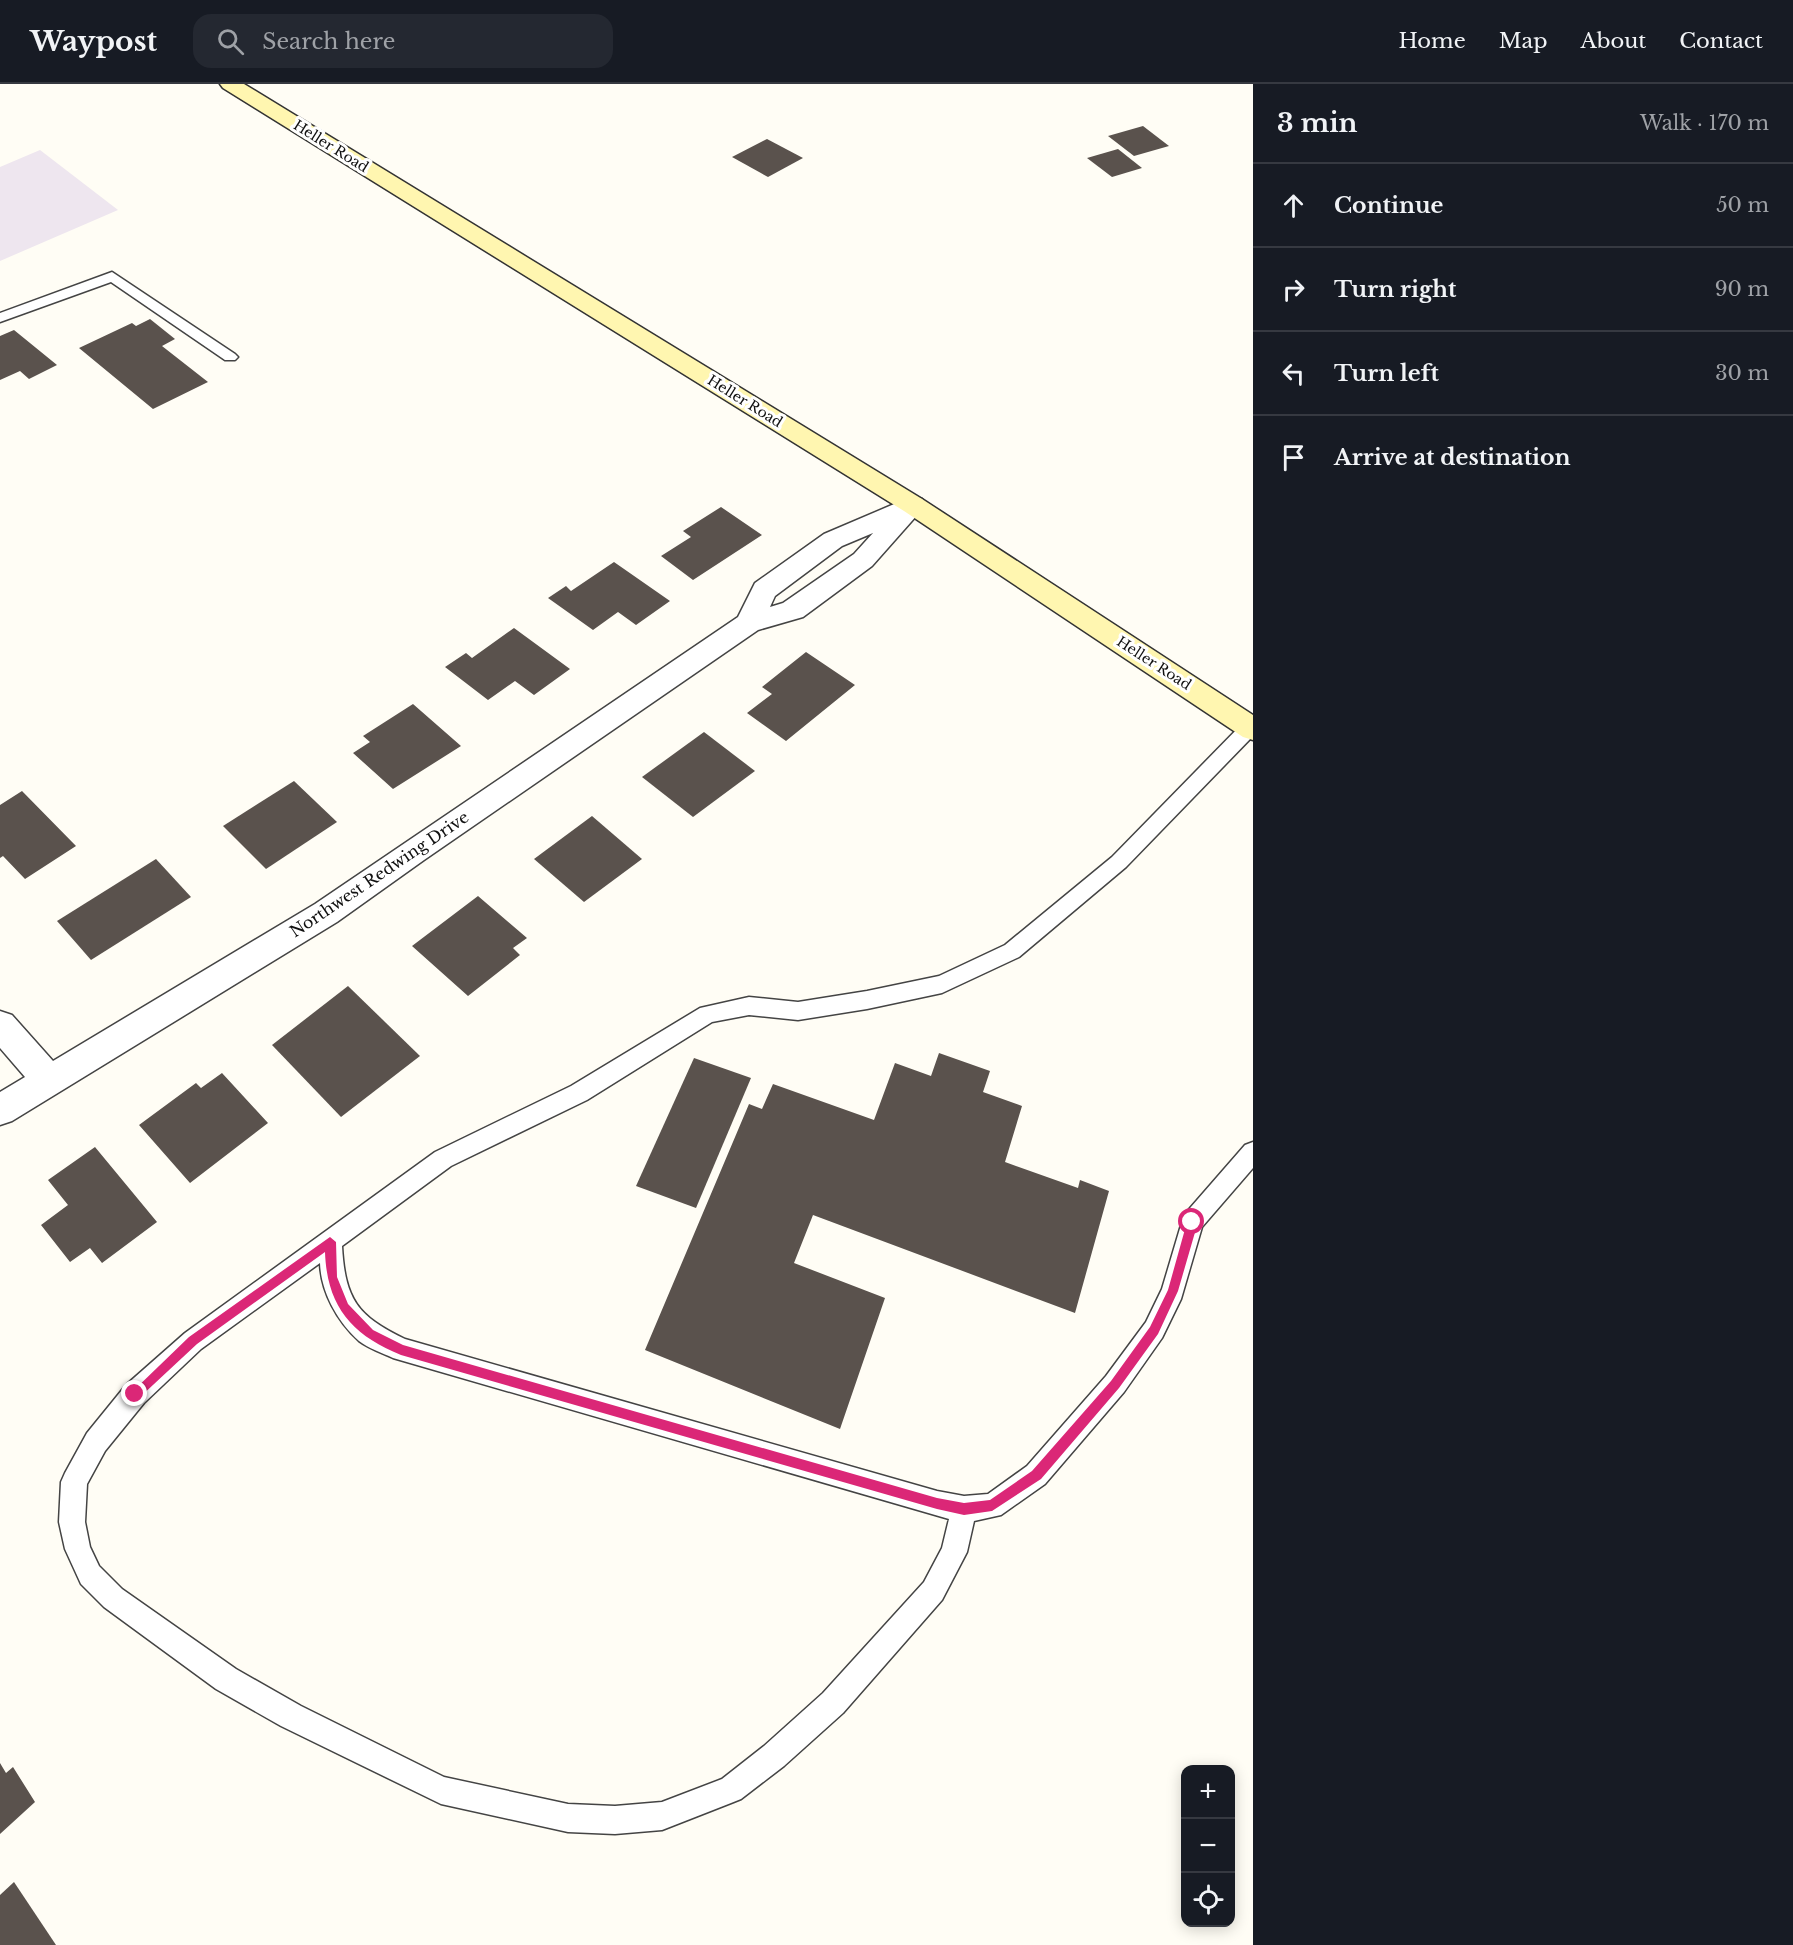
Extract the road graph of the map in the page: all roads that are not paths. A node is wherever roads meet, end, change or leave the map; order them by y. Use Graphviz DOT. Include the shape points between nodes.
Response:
graph roads {
  1 [pos="230,84"];
  2 [pos="0,318"];
  3 [pos="230,357"];
  4 [pos="913,505"];
  5 [pos="1252,728"];
  6 [pos="0,1025"];
  7 [pos="48,1079"];
  8 [pos="0,1110"];
  9 [pos="1253,1152"];
  10 [pos="330,1242"];
  11 [pos="964,1509"];
  1 -- 4 [label="street, Heller Road"];
  2 -- 3 [label="lane" via="112,276"];
  4 -- 5 [label="street, Heller Road"];
  4 -- 7 [label="street, Northwest Redwing Drive" via="863,560 793,610 748,623 326,913"];
  5 -- 10 [label="lane" via="1119,862 1012,951 942,984 867,1000 798,1011 748,1006 707,1014 579,1093 443,1159"];
  6 -- 7 [label="street"];
  7 -- 8 [label="street, Northwest Redwing Drive"];
  9 -- 11 [label="lane" via="1192,1222 1173,1291 1154,1330 1115,1384 1036,1475 992,1506"];
  10 -- 11 [label="lane" via="332,1277 345,1308 369,1334 401,1350 838,1477"];
  10 -- 11 [label="lane" via="193,1341 135,1394 96,1442 74,1482 72,1522 78,1549 90,1575 143,1621 226,1679 291,1716 441,1790 567,1818 615,1820 662,1816 731,1789 833,1703 933,1591 954,1552"];
}
